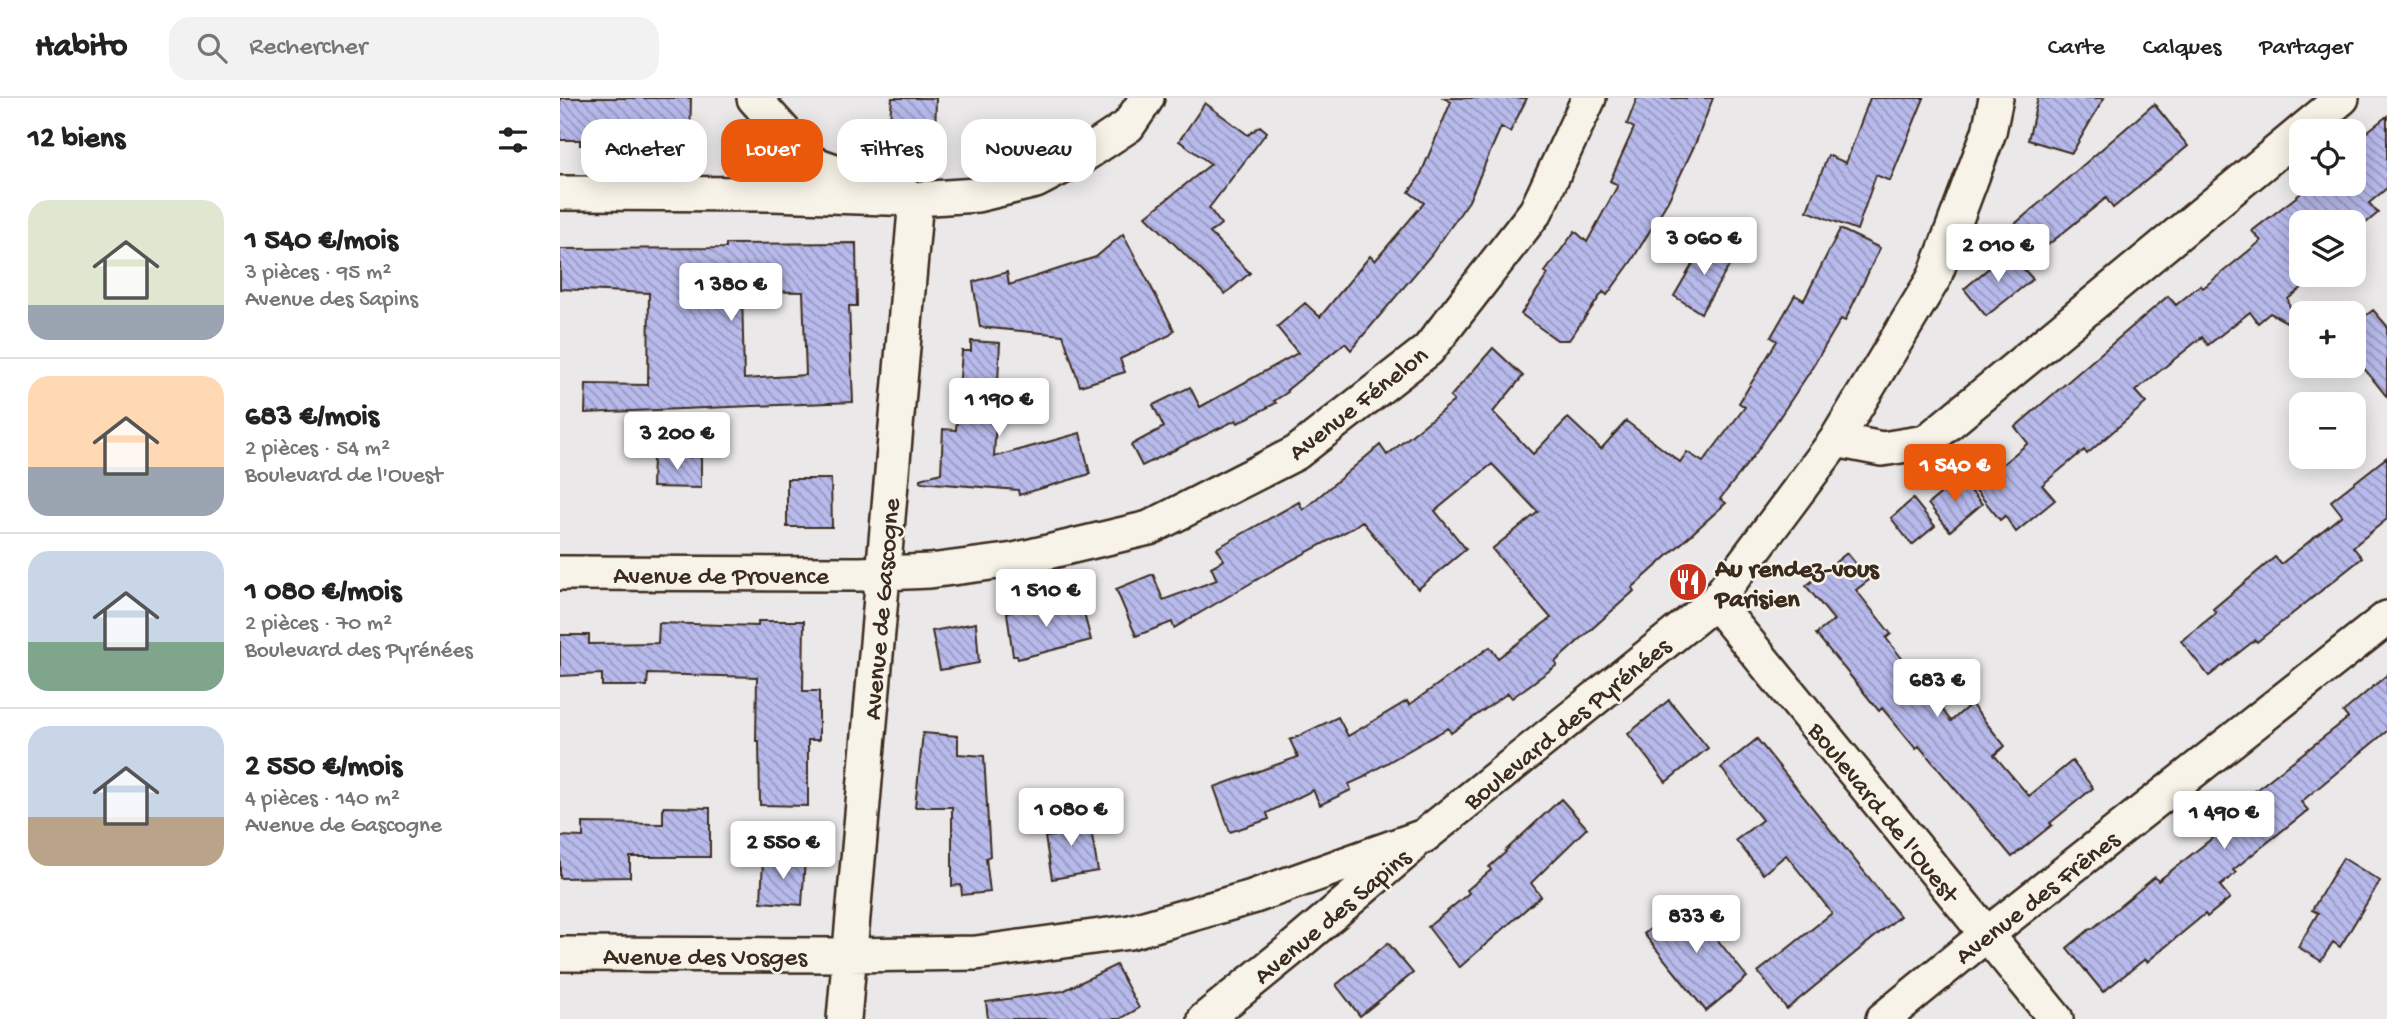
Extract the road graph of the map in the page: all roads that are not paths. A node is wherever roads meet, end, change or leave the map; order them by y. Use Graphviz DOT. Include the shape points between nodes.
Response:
graph roads {
  1 [pos="754,98"];
  2 [pos="1147,98"];
  3 [pos="1589,98"];
  4 [pos="1996,98"];
  5 [pos="2342,98"];
  6 [pos="2317,119"];
  7 [pos="2289,143"];
  8 [pos="560,194"];
  9 [pos="916,199"];
  10 [pos="1836,440"];
  11 [pos="560,573"];
  12 [pos="883,574"];
  13 [pos="1715,602"];
  14 [pos="2387,618"];
  15 [pos="1424,836"];
  16 [pos="1986,935"];
  17 [pos="560,954"];
  18 [pos="850,955"];
  19 [pos="844,1019"];
  20 [pos="1205,1019"];
  21 [pos="1883,1019"];
  22 [pos="2056,1019"];
  1 -- 9 [label="street" via="812,163"];
  2 -- 9 [label="street" via="1128,126 1036,181 977,195"];
  3 -- 12 [label="street, Avenue Fénelon" via="1536,211 1428,350 1296,453 1149,528 1014,560"];
  4 -- 10 [label="street, Boulevard des Pyrénées" via="1989,132 1934,278"];
  5 -- 6 [label="street"];
  7 -- 10 [label="street" via="1926,442 1882,449"];
  8 -- 9 [label="street"];
  9 -- 12 [label="street, Avenue de Gascogne"];
  10 -- 13 [label="street, Boulevard des Pyrénées"];
  11 -- 12 [label="street, Avenue de Provence"];
  12 -- 18 [label="street, Avenue de Gascogne"];
  13 -- 15 [label="street, Boulevard des Pyrénées"];
  13 -- 16 [label="street, Boulevard de l'Ouest"];
  14 -- 16 [label="street, Avenue des Frênes"];
  15 -- 18 [label="street, Boulevard des Pyrénées" via="1252,897 1130,932 976,953"];
  15 -- 20 [label="street, Avenue des Sapins"];
  16 -- 21 [label="street, Avenue des Frênes"];
  16 -- 22 [label="street, Boulevard de l'Ouest"];
  17 -- 18 [label="street, Avenue des Vosges"];
  18 -- 19 [label="street, Avenue de Gascogne"];
}
